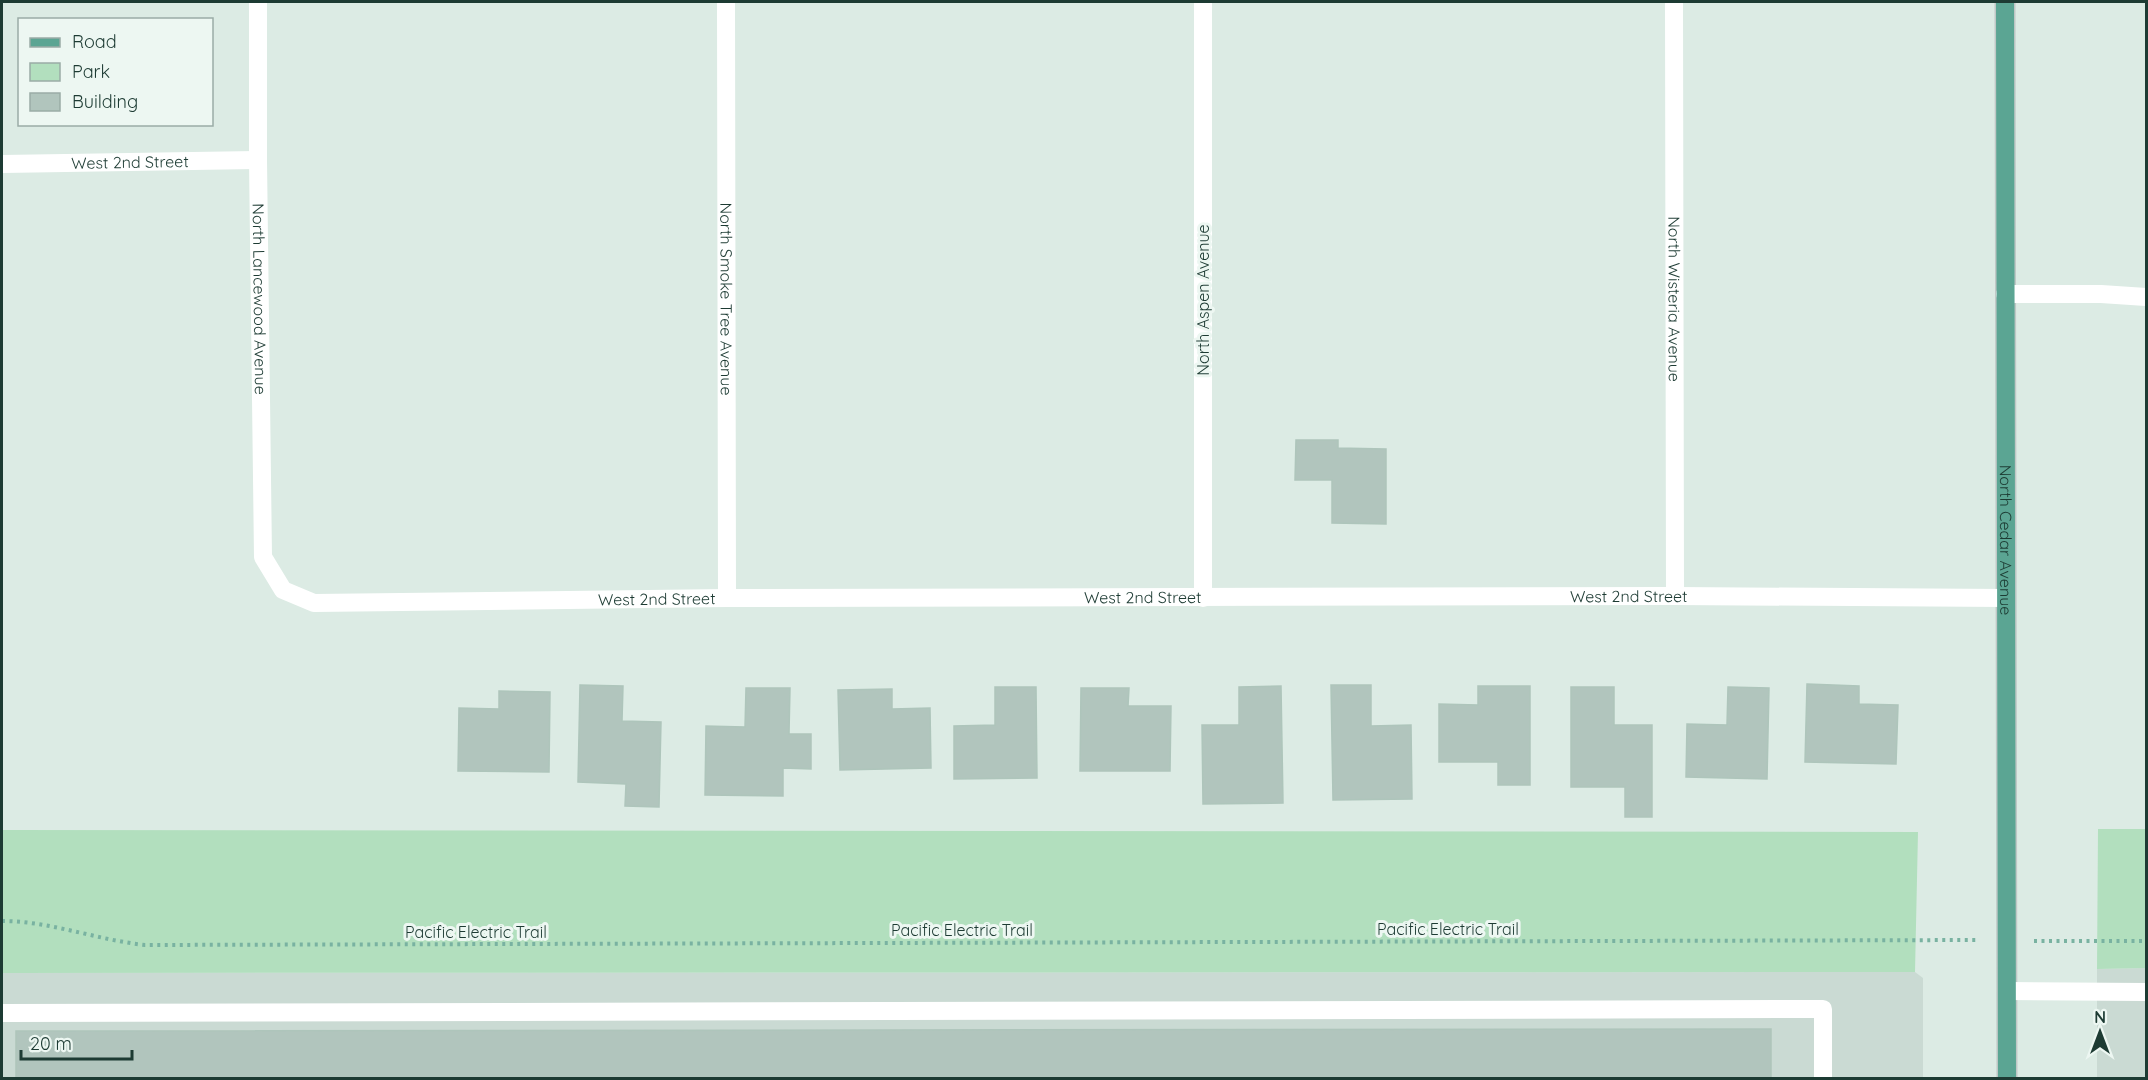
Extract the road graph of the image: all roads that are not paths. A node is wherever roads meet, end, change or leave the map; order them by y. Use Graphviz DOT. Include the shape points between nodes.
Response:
graph roads {
  1 [pos="258,2"];
  2 [pos="726,2"];
  3 [pos="1203,2"];
  4 [pos="1674,2"];
  5 [pos="2005,2"];
  6 [pos="258,160"];
  7 [pos="2,164"];
  8 [pos="2005,294"];
  9 [pos="2146,297"];
  10 [pos="283,590"];
  11 [pos="1675,596"];
  12 [pos="727,598"];
  13 [pos="1203,598"];
  14 [pos="2006,598"];
  15 [pos="2007,991"];
  16 [pos="2146,992"];
  17 [pos="2,1013"];
  18 [pos="1823,1078"];
  19 [pos="2007,1078"];
  1 -- 6 [label="street, North Lancewood Avenue"];
  2 -- 12 [label="street, North Smoke Tree Avenue"];
  3 -- 13 [label="street, North Aspen Avenue"];
  4 -- 11 [label="street, North Wisteria Avenue"];
  5 -- 8 [label="main road, North Cedar Avenue"];
  6 -- 7 [label="street, West 2nd Street"];
  6 -- 10 [label="street, North Lancewood Avenue" via="263,557"];
  8 -- 9 [label="street"];
  8 -- 14 [label="main road, North Cedar Avenue"];
  10 -- 12 [label="street, West 2nd Street" via="314,603"];
  11 -- 13 [label="street, West 2nd Street"];
  11 -- 14 [label="street, West 2nd Street"];
  12 -- 13 [label="street, West 2nd Street"];
  14 -- 15 [label="main road, North Cedar Avenue"];
  15 -- 16 [label="street"];
  15 -- 19 [label="main road, North Cedar Avenue"];
  17 -- 18 [label="street" via="1823,1009"];
}
